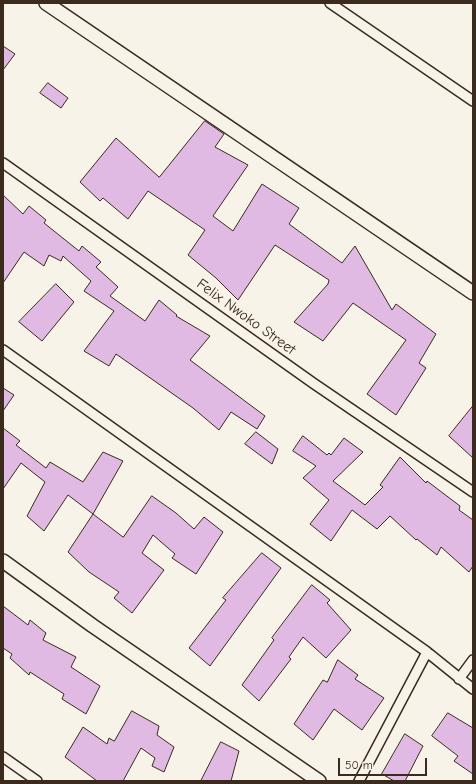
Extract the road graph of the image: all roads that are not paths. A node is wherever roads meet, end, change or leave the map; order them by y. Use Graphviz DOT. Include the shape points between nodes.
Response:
graph roads {
  1 [pos="46,3"];
  2 [pos="330,3"];
  3 [pos="473,101"];
  4 [pos="3,163"];
  5 [pos="473,293"];
  6 [pos="3,350"];
  7 [pos="473,492"];
  8 [pos="3,561"];
  9 [pos="427,652"];
  10 [pos="473,660"];
  11 [pos="459,679"];
  12 [pos="473,689"];
  13 [pos="3,757"];
  14 [pos="37,781"];
  15 [pos="319,781"];
  16 [pos="359,781"];
  1 -- 5 [label="street"];
  2 -- 3 [label="street"];
  4 -- 7 [label="street, Felix Nwoko Street" via="319,387"];
  6 -- 9 [label="street"];
  8 -- 15 [label="street"];
  9 -- 11 [label="street"];
  9 -- 16 [label="street"];
  10 -- 11 [label="street"];
  11 -- 12 [label="street"];
  13 -- 14 [label="street"];
}
